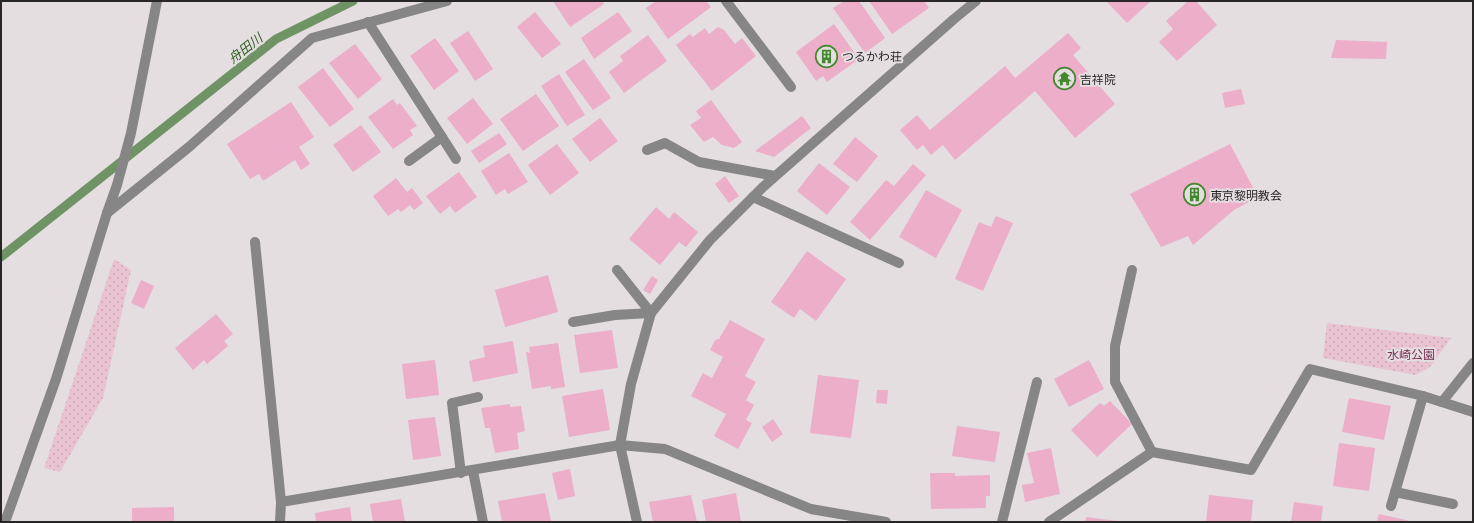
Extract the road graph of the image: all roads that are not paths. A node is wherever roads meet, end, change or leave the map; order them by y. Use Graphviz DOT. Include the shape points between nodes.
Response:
graph roads {
  1 [pos="156,1"];
  2 [pos="447,1"];
  3 [pos="726,1"];
  4 [pos="976,1"];
  5 [pos="368,22"];
  6 [pos="791,87"];
  7 [pos="442,137"];
  8 [pos="647,150"];
  9 [pos="456,159"];
  10 [pos="409,160"];
  11 [pos="775,176"];
  12 [pos="753,197"];
  13 [pos="107,213"];
  14 [pos="255,242"];
  15 [pos="899,264"];
  16 [pos="617,270"];
  17 [pos="1132,270"];
  18 [pos="651,313"];
  19 [pos="573,322"];
  20 [pos="1473,363"];
  21 [pos="1037,382"];
  22 [pos="1423,396"];
  23 [pos="478,397"];
  24 [pos="1442,402"];
  25 [pos="1473,412"];
  26 [pos="620,445"];
  27 [pos="1152,452"];
  28 [pos="473,471"];
  29 [pos="460,472"];
  30 [pos="1395,492"];
  31 [pos="281,502"];
  32 [pos="1453,504"];
  33 [pos="1391,506"];
  34 [pos="5,522"];
  35 [pos="280,522"];
  36 [pos="483,522"];
  37 [pos="637,522"];
  38 [pos="886,522"];
  39 [pos="1002,522"];
  40 [pos="1049,522"];
  1 -- 13 [label="street" via="131,133 118,185"];
  2 -- 5 [label="street"];
  3 -- 6 [label="street"];
  4 -- 11 [label="street"];
  5 -- 7 [label="street"];
  5 -- 13 [label="street" via="312,38 190,147"];
  7 -- 9 [label="street"];
  7 -- 10 [label="street"];
  8 -- 11 [label="street" via="665,143 699,162"];
  11 -- 12 [label="street"];
  12 -- 15 [label="street"];
  12 -- 18 [label="street" via="710,240"];
  13 -- 34 [label="street" via="56,379"];
  14 -- 31 [label="street"];
  16 -- 18 [label="street"];
  17 -- 27 [label="street" via="1115,346 1115,382"];
  18 -- 19 [label="street" via="615,315"];
  18 -- 26 [label="street" via="631,384"];
  20 -- 24 [label="street"];
  21 -- 39 [label="street"];
  22 -- 24 [label="street"];
  22 -- 27 [label="street" via="1310,369 1251,470"];
  22 -- 30 [label="street"];
  23 -- 29 [label="street" via="452,403"];
  24 -- 25 [label="street"];
  26 -- 28 [label="street"];
  26 -- 37 [label="street"];
  26 -- 38 [label="street" via="664,449 811,509"];
  27 -- 40 [label="street"];
  28 -- 29 [label="street"];
  28 -- 36 [label="street"];
  29 -- 31 [label="street"];
  30 -- 32 [label="street"];
  30 -- 33 [label="street"];
  31 -- 35 [label="street"];
}
